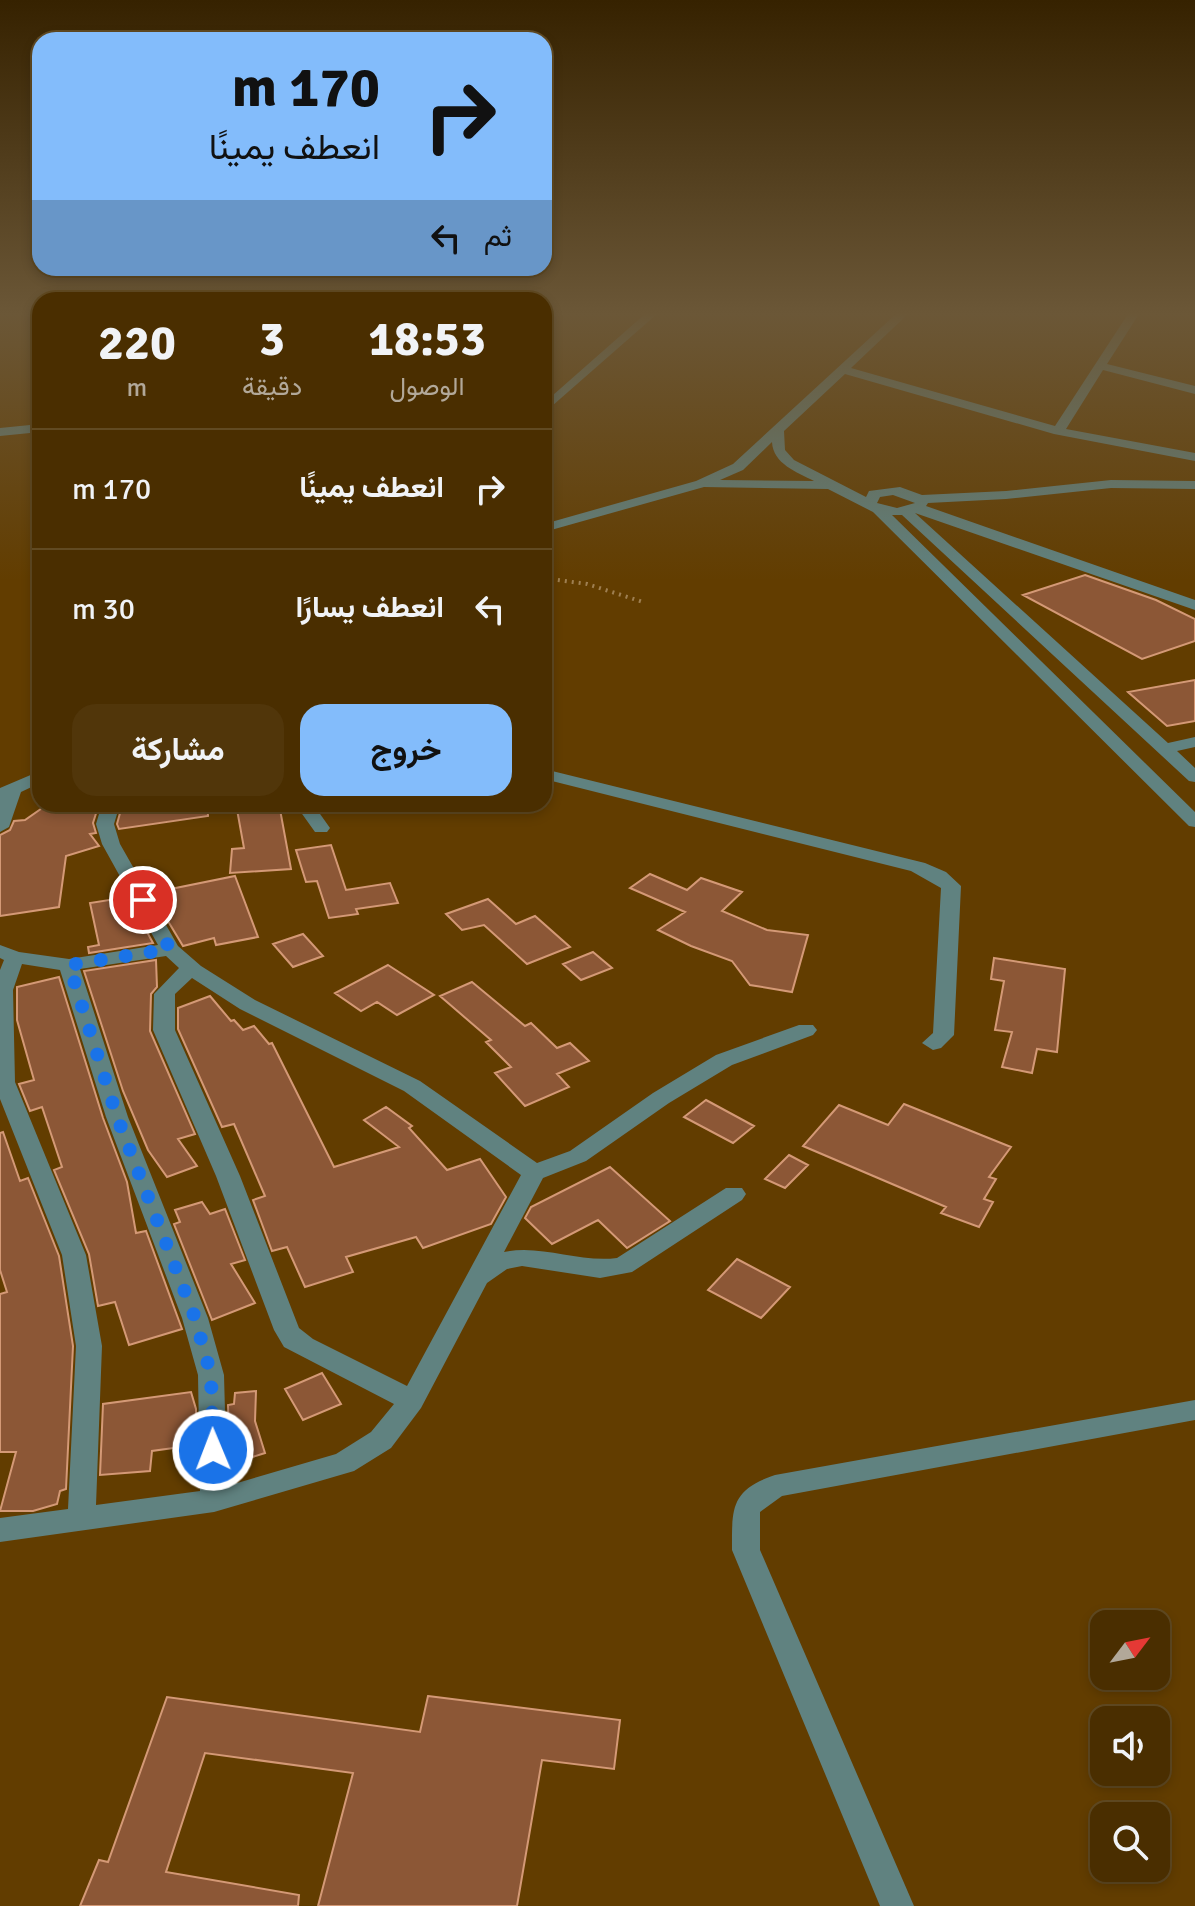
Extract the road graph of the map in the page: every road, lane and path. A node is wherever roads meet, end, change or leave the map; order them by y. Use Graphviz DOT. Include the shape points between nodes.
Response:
graph roads {
  1 [pos="806,403"];
  2 [pos="960,403"];
  3 [pos="1076,403"];
  4 [pos="32,429"];
  5 [pos="778,430"];
  6 [pos="1058,431"];
  7 [pos="0,432"];
  8 [pos="1195,457"];
  9 [pos="701,484"];
  10 [pos="831,485"];
  11 [pos="1195,485"];
  12 [pos="886,491"];
  13 [pos="874,506"];
  14 [pos="915,506"];
  15 [pos="552,526"];
  16 [pos="552,579"];
  17 [pos="643,602"];
  18 [pos="1195,605"];
  19 [pos="1195,742"];
  20 [pos="1166,749"];
  21 [pos="552,776"];
  22 [pos="1195,777"];
  23 [pos="32,780"];
  24 [pos="6,792"];
  25 [pos="109,812"];
  26 [pos="310,812"];
  27 [pos="1195,822"];
  28 [pos="0,827"];
  29 [pos="321,828"];
  30 [pos="170,949"];
  31 [pos="7,954"];
  32 [pos="69,965"];
  33 [pos="190,969"];
  34 [pos="806,1030"];
  35 [pos="933,1043"];
  36 [pos="534,1173"];
  37 [pos="734,1194"];
  38 [pos="478,1277"];
  39 [pos="412,1401"];
  40 [pos="1195,1410"];
  41 [pos="214,1501"];
  42 [pos="81,1520"];
  43 [pos="1,1533"];
  44 [pos="897,1906"];
  1 -- 5 [label="street"];
  2 -- 6 [label="street"];
  3 -- 6 [label="street"];
  4 -- 7 [label="street"];
  5 -- 9 [label="street" via="738,467"];
  5 -- 10 [label="street" via="779,450 789,463"];
  6 -- 8 [label="street"];
  9 -- 10 [label="street"];
  9 -- 15 [label="street"];
  10 -- 12 [label="street"];
  10 -- 13 [label="street"];
  11 -- 14 [label="street" via="1111,484"];
  12 -- 13 [label="street" via="870,497"];
  12 -- 14 [label="street" via="902,492"];
  13 -- 14 [label="street"];
  13 -- 27 [label="street"];
  14 -- 18 [label="street"];
  14 -- 20 [label="street"];
  16 -- 17 [label="path"];
  19 -- 20 [label="street"];
  20 -- 22 [label="street"];
  21 -- 35 [label="street" via="939,876 951,886 943,1035"];
  23 -- 24 [label="street"];
  24 -- 28 [label="street"];
  25 -- 30 [label="street" via="105,824 111,844"];
  26 -- 29 [label="street"];
  30 -- 32 [label="street"];
  30 -- 33 [label="street"];
  31 -- 32 [label="street"];
  31 -- 42 [label="street" via="4,1082 74,1255 89,1346"];
  32 -- 41 [label="street" via="117,1117 195,1318 211,1375"];
  33 -- 36 [label="street" via="445,1105"];
  33 -- 39 [label="street" via="165,988 164,1030 287,1330 293,1340"];
  34 -- 36 [label="street" via="724,1060 578,1156"];
  36 -- 38 [label="street"];
  37 -- 38 [label="street" via="623,1266 600,1269 522,1257 500,1262"];
  38 -- 39 [label="street"];
  39 -- 41 [label="street" via="381,1440 344,1463"];
  40 -- 44 [label="street" via="775,1486 746,1507 746,1550"];
  41 -- 42 [label="street"];
  42 -- 43 [label="street"];
}
